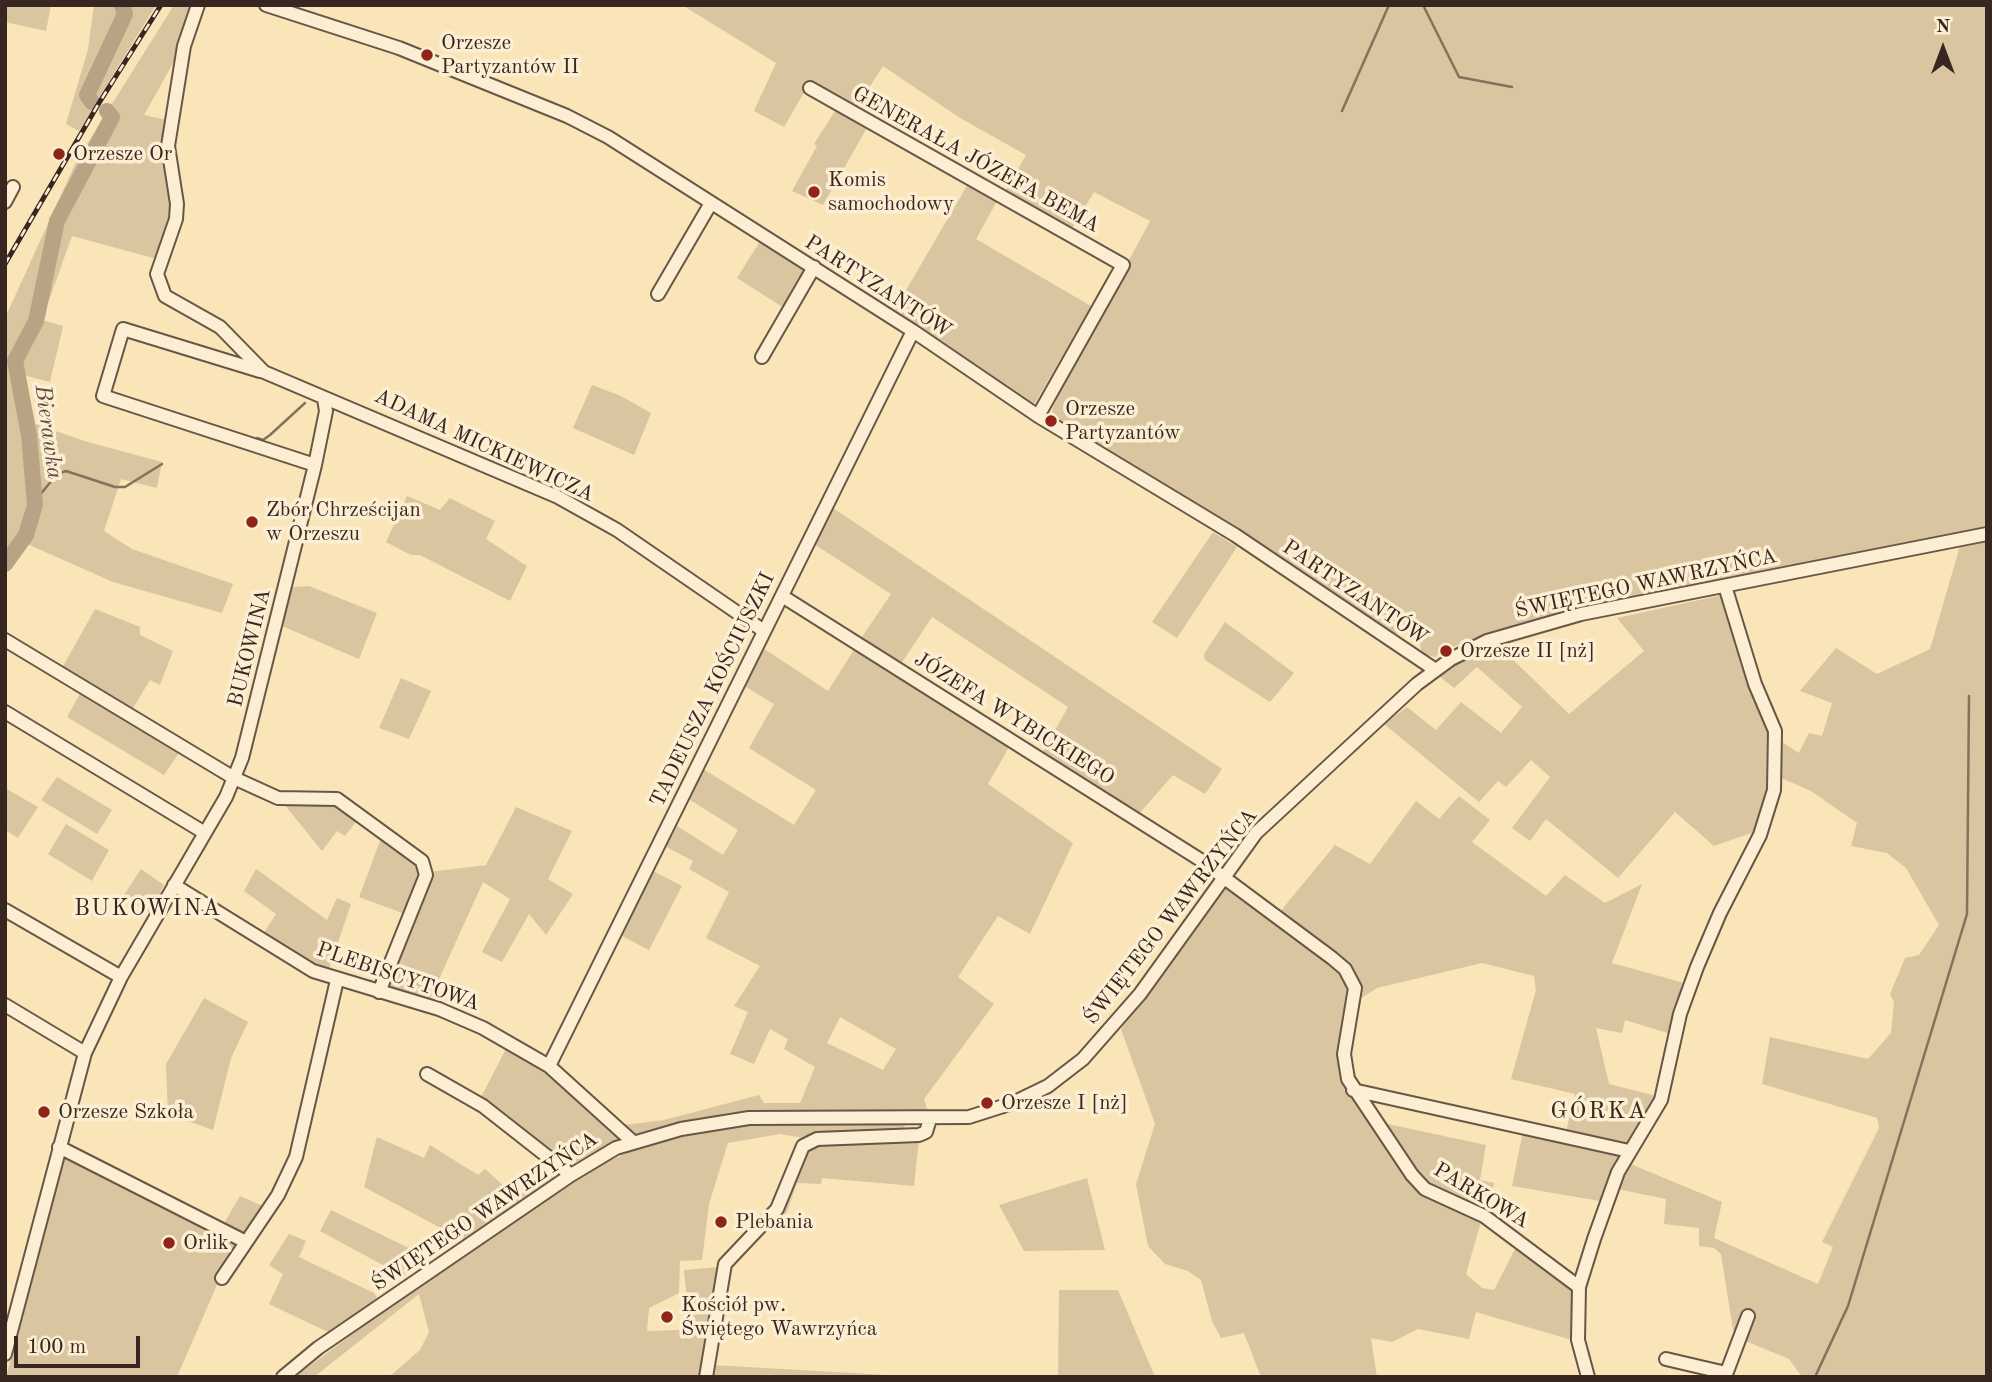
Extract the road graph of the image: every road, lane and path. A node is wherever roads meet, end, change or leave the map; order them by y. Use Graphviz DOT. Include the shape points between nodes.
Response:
graph roads {
  1 [pos="198,5"];
  2 [pos="266,5"];
  3 [pos="810,88"];
  4 [pos="13,187"];
  5 [pos="5,202"];
  6 [pos="711,203"];
  7 [pos="814,267"];
  8 [pos="658,294"];
  9 [pos="913,331"];
  10 [pos="762,357"];
  11 [pos="264,372"];
  12 [pos="324,399"];
  13 [pos="1038,416"];
  14 [pos="315,465"];
  15 [pos="1987,534"];
  16 [pos="1725,586"];
  17 [pos="782,596"];
  18 [pos="764,631"];
  19 [pos="5,640"];
  20 [pos="1434,670"];
  21 [pos="5,712"];
  22 [pos="234,778"];
  23 [pos="205,833"];
  24 [pos="1224,878"];
  25 [pos="174,886"];
  26 [pos="5,910"];
  27 [pos="121,978"];
  28 [pos="337,980"];
  29 [pos="379,992"];
  30 [pos="5,1005"];
  31 [pos="85,1053"];
  32 [pos="550,1066"];
  33 [pos="427,1074"];
  34 [pos="1353,1090"];
  35 [pos="930,1119"];
  36 [pos="633,1142"];
  37 [pos="59,1147"];
  38 [pos="1629,1151"];
  39 [pos="571,1175"];
  40 [pos="246,1242"];
  41 [pos="222,1278"];
  42 [pos="1579,1287"];
  43 [pos="1748,1316"];
  44 [pos="6,1349"];
  45 [pos="1666,1359"];
  46 [pos="1726,1375"];
  47 [pos="283,1377"];
  48 [pos="706,1377"];
  49 [pos="1588,1377"];
  1 -- 11 [label="street" via="184,46 168,146 177,204 158,282 165,296 220,327"];
  2 -- 6 [label="street, PARTYZANTÓW" via="399,48 567,116 638,154"];
  3 -- 13 [label="street, GENERAŁA JÓZEFA BEMA" via="1123,265"];
  4 -- 5 [label="street"];
  6 -- 7 [label="street, PARTYZANTÓW"];
  6 -- 8 [label="street"];
  7 -- 9 [label="street, PARTYZANTÓW"];
  7 -- 10 [label="street"];
  9 -- 13 [label="street, PARTYZANTÓW"];
  9 -- 17 [label="street, TADEUSZA KOŚCIUSZKI"];
  11 -- 12 [label="street"];
  11 -- 14 [label="street" via="123,329 103,396"];
  12 -- 14 [label="street, BUKOWINA" via="326,411"];
  12 -- 18 [label="street, ADAMA MICKIEWICZA" via="357,409 558,497 617,530"];
  13 -- 20 [label="street, PARTYZANTÓW" via="1235,535"];
  14 -- 22 [label="street, BUKOWINA"];
  15 -- 16 [label="street, ŚWIĘTEGO WAWRZYŃCA"];
  16 -- 20 [label="street, ŚWIĘTEGO WAWRZYŃCA" via="1581,614 1503,636"];
  16 -- 38 [label="street" via="1755,684 1775,731 1774,790 1760,835 1697,967 1680,1014 1661,1100"];
  17 -- 18 [label="street, TADEUSZA KOŚCIUSZKI"];
  17 -- 24 [label="street, JÓZEFA WYBICKIEGO"];
  18 -- 32 [label="street, TADEUSZA KOŚCIUSZKI"];
  19 -- 22 [label="street"];
  20 -- 24 [label="street, ŚWIĘTEGO WAWRZYŃCA" via="1256,833"];
  21 -- 23 [label="street"];
  22 -- 23 [label="street, BUKOWINA"];
  22 -- 29 [label="street" via="278,798 337,799 425,864 426,875"];
  23 -- 25 [label="street, BUKOWINA"];
  24 -- 34 [label="street, PARKOWA" via="1332,958 1352,980 1355,996 1344,1054"];
  24 -- 35 [label="street, ŚWIĘTEGO WAWRZYŃCA" via="1140,994 1064,1075 1030,1096 992,1111"];
  25 -- 27 [label="street, BUKOWINA"];
  25 -- 28 [label="street, PLEBISCYTOWA" via="313,971"];
  26 -- 27 [label="street"];
  27 -- 31 [label="street, BUKOWINA"];
  28 -- 29 [label="street, PLEBISCYTOWA"];
  28 -- 40 [label="street" via="296,1157 278,1195"];
  29 -- 32 [label="street, PLEBISCYTOWA" via="439,1009 483,1028"];
  30 -- 31 [label="street"];
  31 -- 37 [label="street, BUKOWINA"];
  32 -- 36 [label="street, PLEBISCYTOWA"];
  33 -- 39 [label="street" via="483,1106"];
  34 -- 38 [label="street"];
  34 -- 42 [label="street, PARKOWA" via="1425,1189 1484,1216"];
  35 -- 36 [label="street, ŚWIĘTEGO WAWRZYŃCA" via="748,1118"];
  35 -- 48 [label="street" via="926,1132 919,1135 817,1139 803,1146 777,1209 725,1264"];
  36 -- 39 [label="street, ŚWIĘTEGO WAWRZYŃCA"];
  37 -- 40 [label="street"];
  37 -- 44 [label="street, BUKOWINA"];
  38 -- 42 [label="street"];
  39 -- 47 [label="street, ŚWIĘTEGO WAWRZYŃCA" via="318,1348"];
  40 -- 41 [label="street"];
  42 -- 49 [label="street" via="1578,1340"];
  43 -- 46 [label="street"];
  45 -- 46 [label="street"];
}
